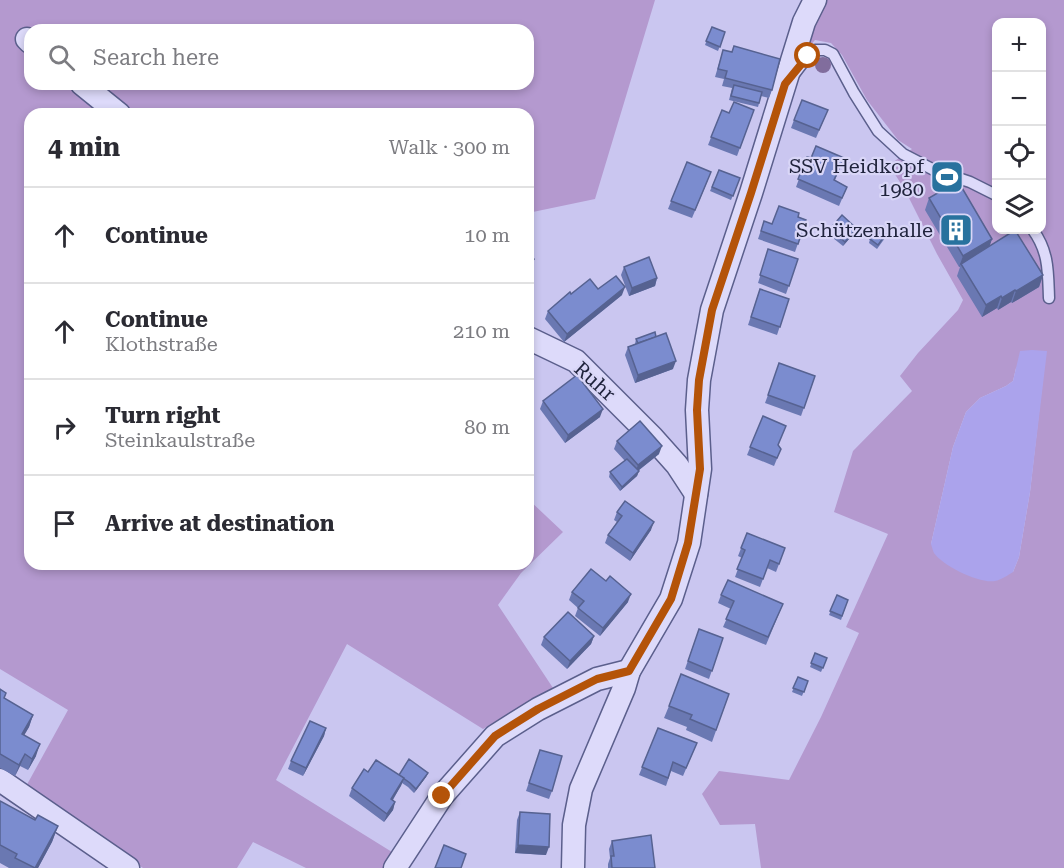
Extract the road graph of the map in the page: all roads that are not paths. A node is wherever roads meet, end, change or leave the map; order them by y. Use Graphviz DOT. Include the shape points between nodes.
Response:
graph roads {
  1 [pos="815,0"];
  2 [pos="785,84"];
  3 [pos="89,90"];
  4 [pos="112,108"];
  5 [pos="992,193"];
  6 [pos="1036,234"];
  7 [pos="1048,298"];
  8 [pos="534,341"];
  9 [pos="696,494"];
  10 [pos="629,671"];
  11 [pos="0,780"];
  12 [pos="128,868"];
  13 [pos="395,868"];
  14 [pos="573,868"];
  1 -- 2 [label="street"];
  2 -- 5 [label="lane" via="815,50 833,54 878,131 903,154"];
  2 -- 9 [label="street" via="712,310 699,380 700,469"];
  3 -- 4 [label="street"];
  6 -- 7 [label="lane" via="1048,262"];
  8 -- 9 [label="street, Ruhr" via="576,362 652,437"];
  9 -- 10 [label="street" via="688,543 671,599"];
  10 -- 13 [label="street" via="597,679 495,736 442,796"];
  10 -- 14 [label="street" via="581,789 574,825"];
  11 -- 12 [label="street"];
}
